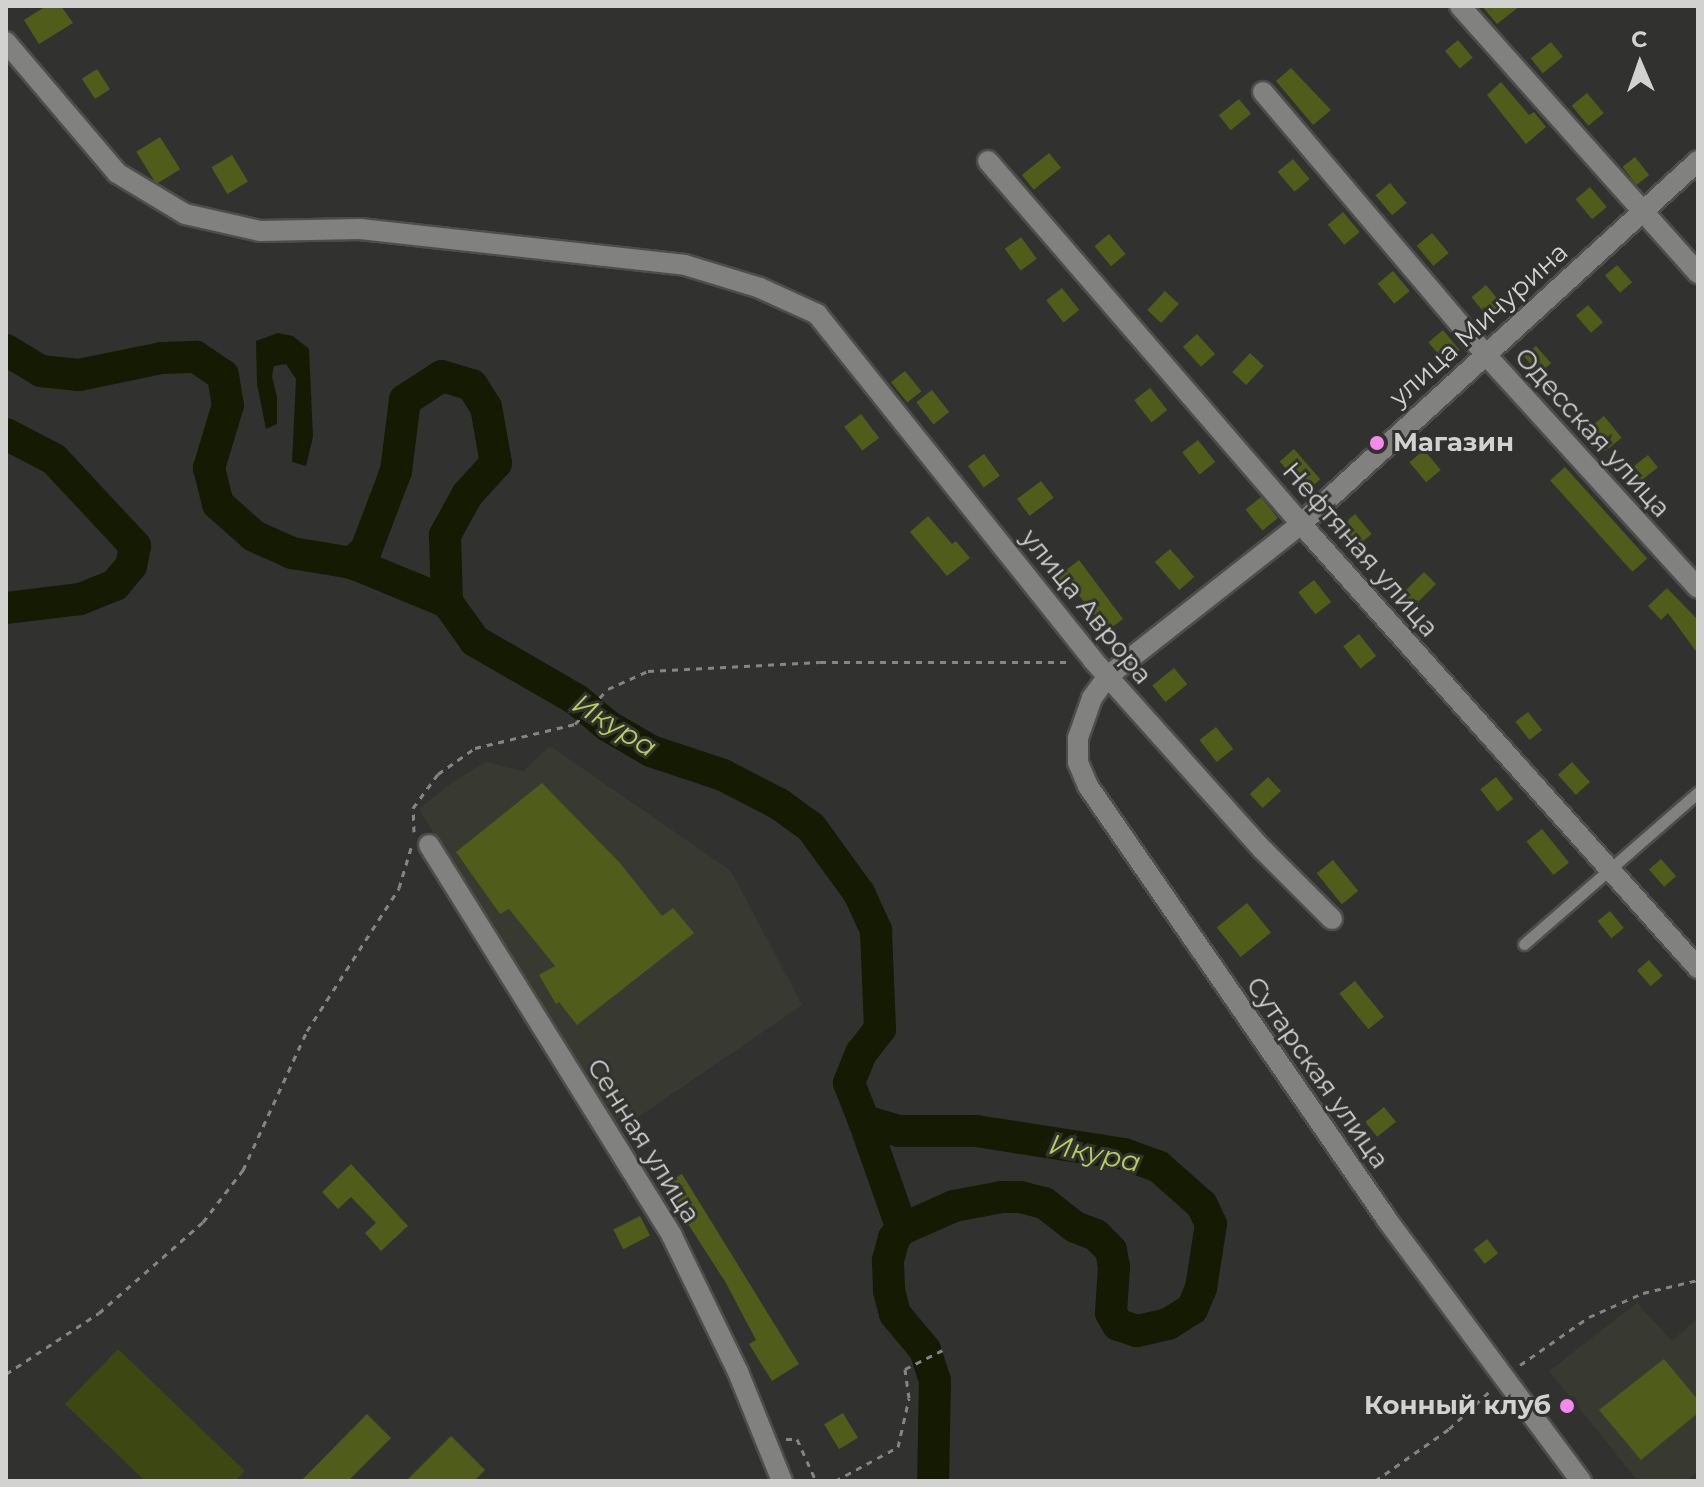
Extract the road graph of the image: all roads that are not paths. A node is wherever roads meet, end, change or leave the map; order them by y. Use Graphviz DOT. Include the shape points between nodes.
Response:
graph roads {
  1 [pos="1460,6"];
  2 [pos="6,42"];
  3 [pos="1263,92"];
  4 [pos="988,161"];
  5 [pos="1698,161"];
  6 [pos="1643,211"];
  7 [pos="1698,273"];
  8 [pos="1485,354"];
  9 [pos="1301,524"];
  10 [pos="1698,588"];
  11 [pos="1108,676"];
  12 [pos="1698,792"];
  13 [pos="429,845"];
  14 [pos="1608,870"];
  15 [pos="1332,919"];
  16 [pos="1524,944"];
  17 [pos="1698,968"];
  18 [pos="782,1481"];
  19 [pos="1581,1481"];
  1 -- 6 [label="street"];
  2 -- 11 [label="street, улица Аврора" via="117,173 185,214 260,231 360,229 685,265 760,288 817,314"];
  3 -- 8 [label="street, Одесская улица"];
  4 -- 9 [label="street, Нефтяная улица"];
  5 -- 6 [label="street, улица Мичурина"];
  6 -- 7 [label="street"];
  6 -- 8 [label="street, улица Мичурина"];
  8 -- 9 [label="street, улица Мичурина"];
  8 -- 10 [label="street, Одесская улица"];
  9 -- 11 [label="street, улица Мичурина"];
  9 -- 14 [label="street, Нефтяная улица"];
  11 -- 15 [label="street, улица Аврора" via="1262,849"];
  11 -- 19 [label="street, Сутарская улица" via="1092,698 1078,738 1078,762 1088,786 1386,1218"];
  12 -- 14 [label="lane"];
  13 -- 18 [label="street, Сенная улица" via="672,1236 738,1372"];
  14 -- 16 [label="lane"];
  14 -- 17 [label="street, Нефтяная улица"];
}
